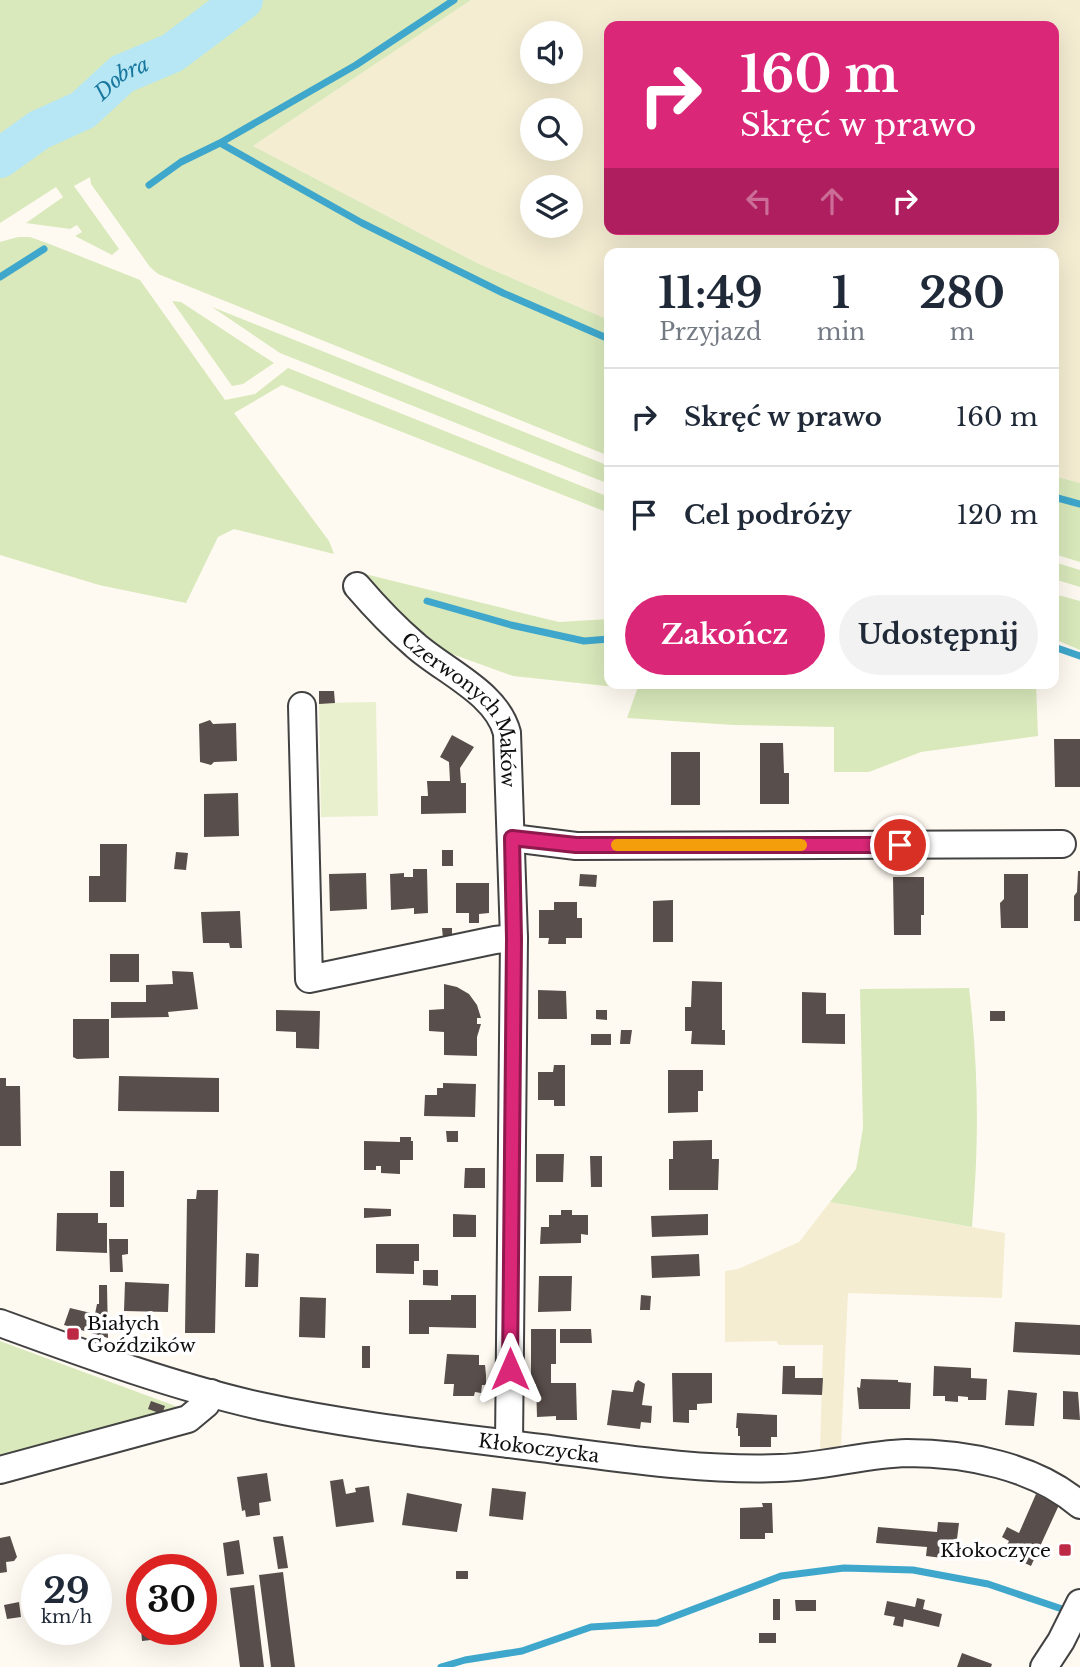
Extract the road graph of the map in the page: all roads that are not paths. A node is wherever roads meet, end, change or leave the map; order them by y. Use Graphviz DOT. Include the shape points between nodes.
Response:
graph roads {
  1 [pos="357,586"];
  2 [pos="302,706"];
  3 [pos="512,838"];
  4 [pos="1062,844"];
  5 [pos="514,939"];
  6 [pos="0,1323"];
  7 [pos="211,1393"];
  8 [pos="509,1444"];
  9 [pos="0,1470"];
  10 [pos="1080,1505"];
  11 [pos="1077,1610"];
  12 [pos="1044,1667"];
  1 -- 3 [label="street, Czerwonych Maków" via="416,646 494,705 504,720"];
  2 -- 5 [label="street" via="309,979"];
  3 -- 4 [label="street" via="576,845"];
  3 -- 5 [label="street, Czerwonych Maków"];
  5 -- 8 [label="street, Czerwonych Maków"];
  6 -- 7 [label="street, Kłokoczycka" via="57,1346"];
  7 -- 8 [label="street, Kłokoczycka" via="263,1406"];
  7 -- 9 [label="street" via="206,1404 188,1419"];
  8 -- 10 [label="street, Kłokoczycka" via="730,1468 782,1468 906,1453 948,1455 1026,1474 1065,1492"];
  11 -- 12 [label="street"];
}
